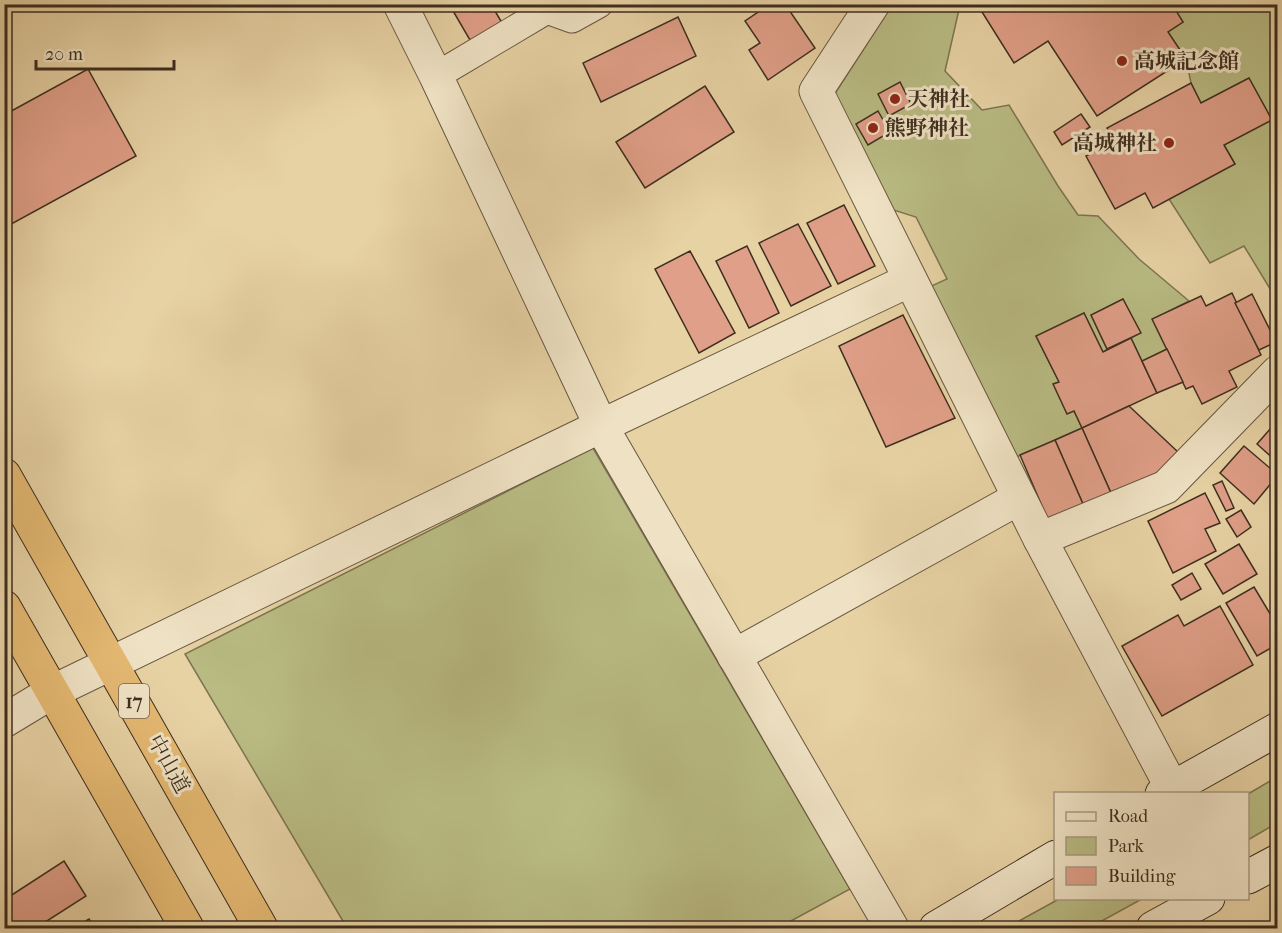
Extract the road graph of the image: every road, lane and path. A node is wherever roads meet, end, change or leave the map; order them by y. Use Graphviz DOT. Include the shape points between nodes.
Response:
graph roads {
  1 [pos="400,4"];
  2 [pos="599,4"];
  3 [pos="873,4"];
  4 [pos="436,76"];
  5 [pos="910,280"];
  6 [pos="1278,372"];
  7 [pos="601,426"];
  8 [pos="4,475"];
  9 [pos="1019,498"];
  10 [pos="1040,539"];
  11 [pos="4,607"];
  12 [pos="734,656"];
  13 [pos="112,663"];
  14 [pos="52,692"];
  15 [pos="4,721"];
  16 [pos="1278,729"];
  17 [pos="1167,791"];
  18 [pos="1054,858"];
  19 [pos="1278,861"];
  20 [pos="1249,876"];
  21 [pos="1204,900"];
  22 [pos="187,928"];
  23 [pos="261,928"];
  24 [pos="892,928"];
  25 [pos="936,928"];
  26 [pos="1153,928"];
  1 -- 4 [label="street"];
  2 -- 4 [label="lane" via="572,19 547,10"];
  3 -- 5 [label="street" via="816,91"];
  4 -- 7 [label="street"];
  5 -- 7 [label="street"];
  5 -- 9 [label="street"];
  6 -- 10 [label="street" via="1166,487"];
  7 -- 12 [label="street"];
  7 -- 13 [label="street"];
  8 -- 13 [label="highway, 中山道 / 17"];
  9 -- 10 [label="street"];
  9 -- 12 [label="street"];
  10 -- 17 [label="street"];
  11 -- 14 [label="highway"];
  12 -- 24 [label="street"];
  13 -- 14 [label="street"];
  13 -- 23 [label="highway, 中山道 / 17"];
  14 -- 15 [label="street"];
  14 -- 22 [label="highway"];
  16 -- 17 [label="street"];
  18 -- 25 [label="street"];
  19 -- 20 [label="street"];
  21 -- 26 [label="street"];
}
